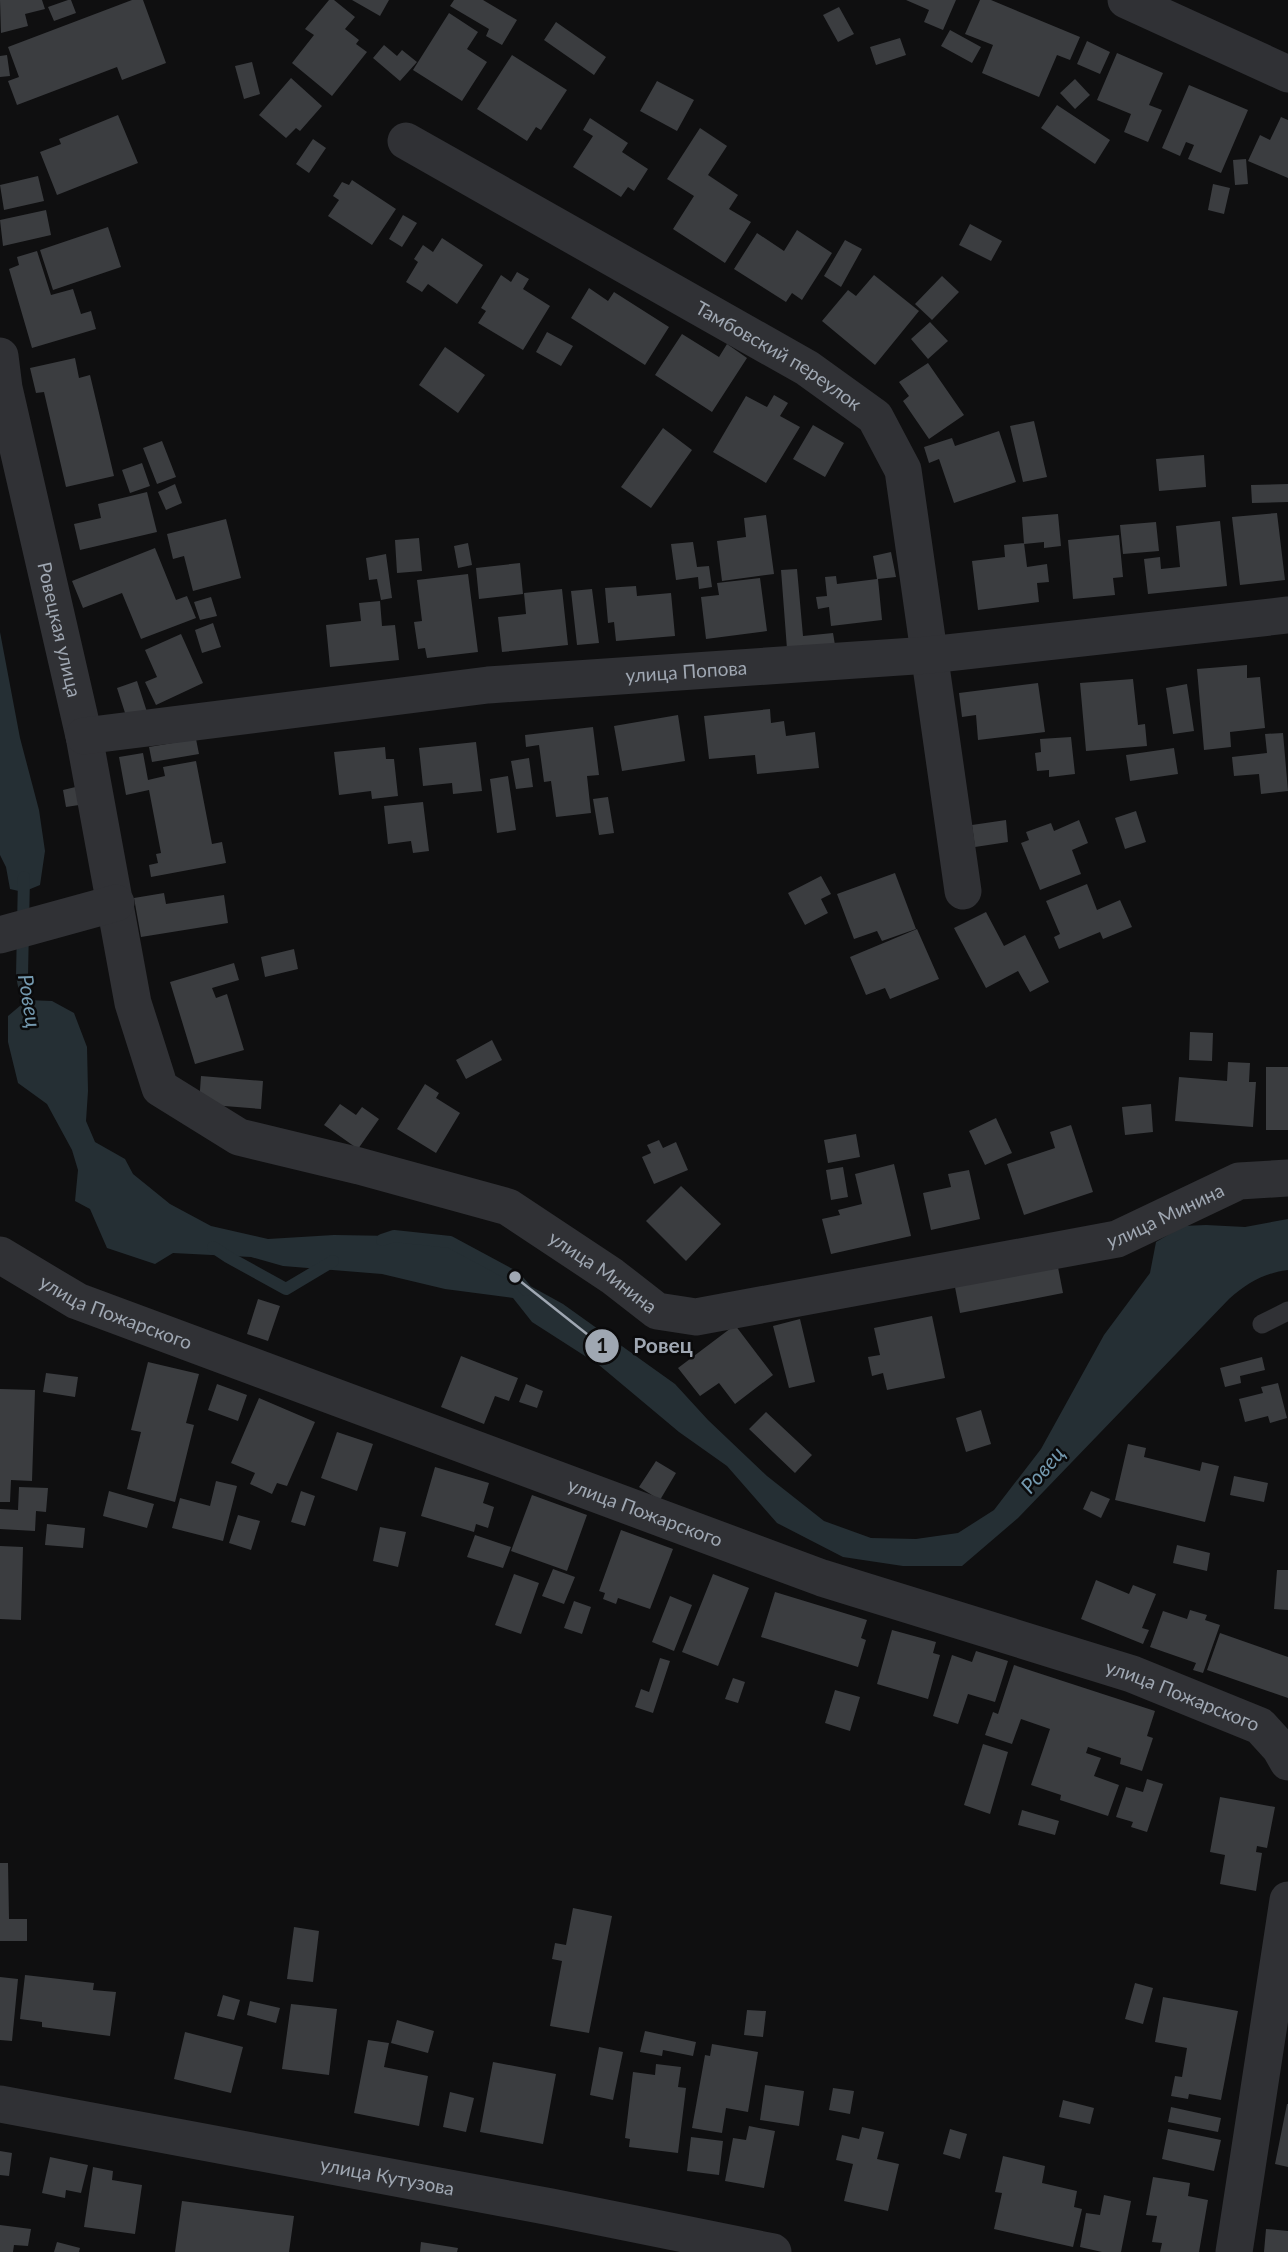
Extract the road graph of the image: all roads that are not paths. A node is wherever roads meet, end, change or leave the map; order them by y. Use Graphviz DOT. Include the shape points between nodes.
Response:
graph roads {
  1 [pos="1126,0"];
  2 [pos="1288,74"];
  3 [pos="406,141"];
  4 [pos="1,378"];
  5 [pos="1288,615"];
  6 [pos="929,654"];
  7 [pos="84,736"];
  8 [pos="962,891"];
  9 [pos="116,903"];
  10 [pos="0,935"];
  11 [pos="1288,1178"];
  12 [pos="0,1255"];
  13 [pos="1288,1311"];
  14 [pos="1262,1324"];
  15 [pos="1288,1762"];
  16 [pos="1288,1900"];
  17 [pos="0,2104"];
  18 [pos="773,2252"];
  19 [pos="1234,2252"];
  1 -- 2 [label="street"];
  3 -- 6 [label="street, Тамбовский переулок" via="807,368 875,417 904,470"];
  4 -- 7 [label="street, Ровецкая улица"];
  5 -- 6 [label="street, улица Попова"];
  6 -- 7 [label="street, улица Попова" via="488,685"];
  6 -- 8 [label="street, Тамбовский переулок"];
  7 -- 9 [label="street, Ровецкая улица"];
  9 -- 10 [label="street"];
  9 -- 11 [label="street, улица Минина" via="133,1003 160,1088 239,1138 508,1207 657,1311 696,1317 1117,1239 1239,1181"];
  12 -- 15 [label="street, улица Пожарского" via="77,1301 654,1518 822,1578 1132,1674 1260,1726"];
  13 -- 14 [label="lane"];
  16 -- 19 [label="street"];
  17 -- 18 [label="street, улица Кутузова"];
}
